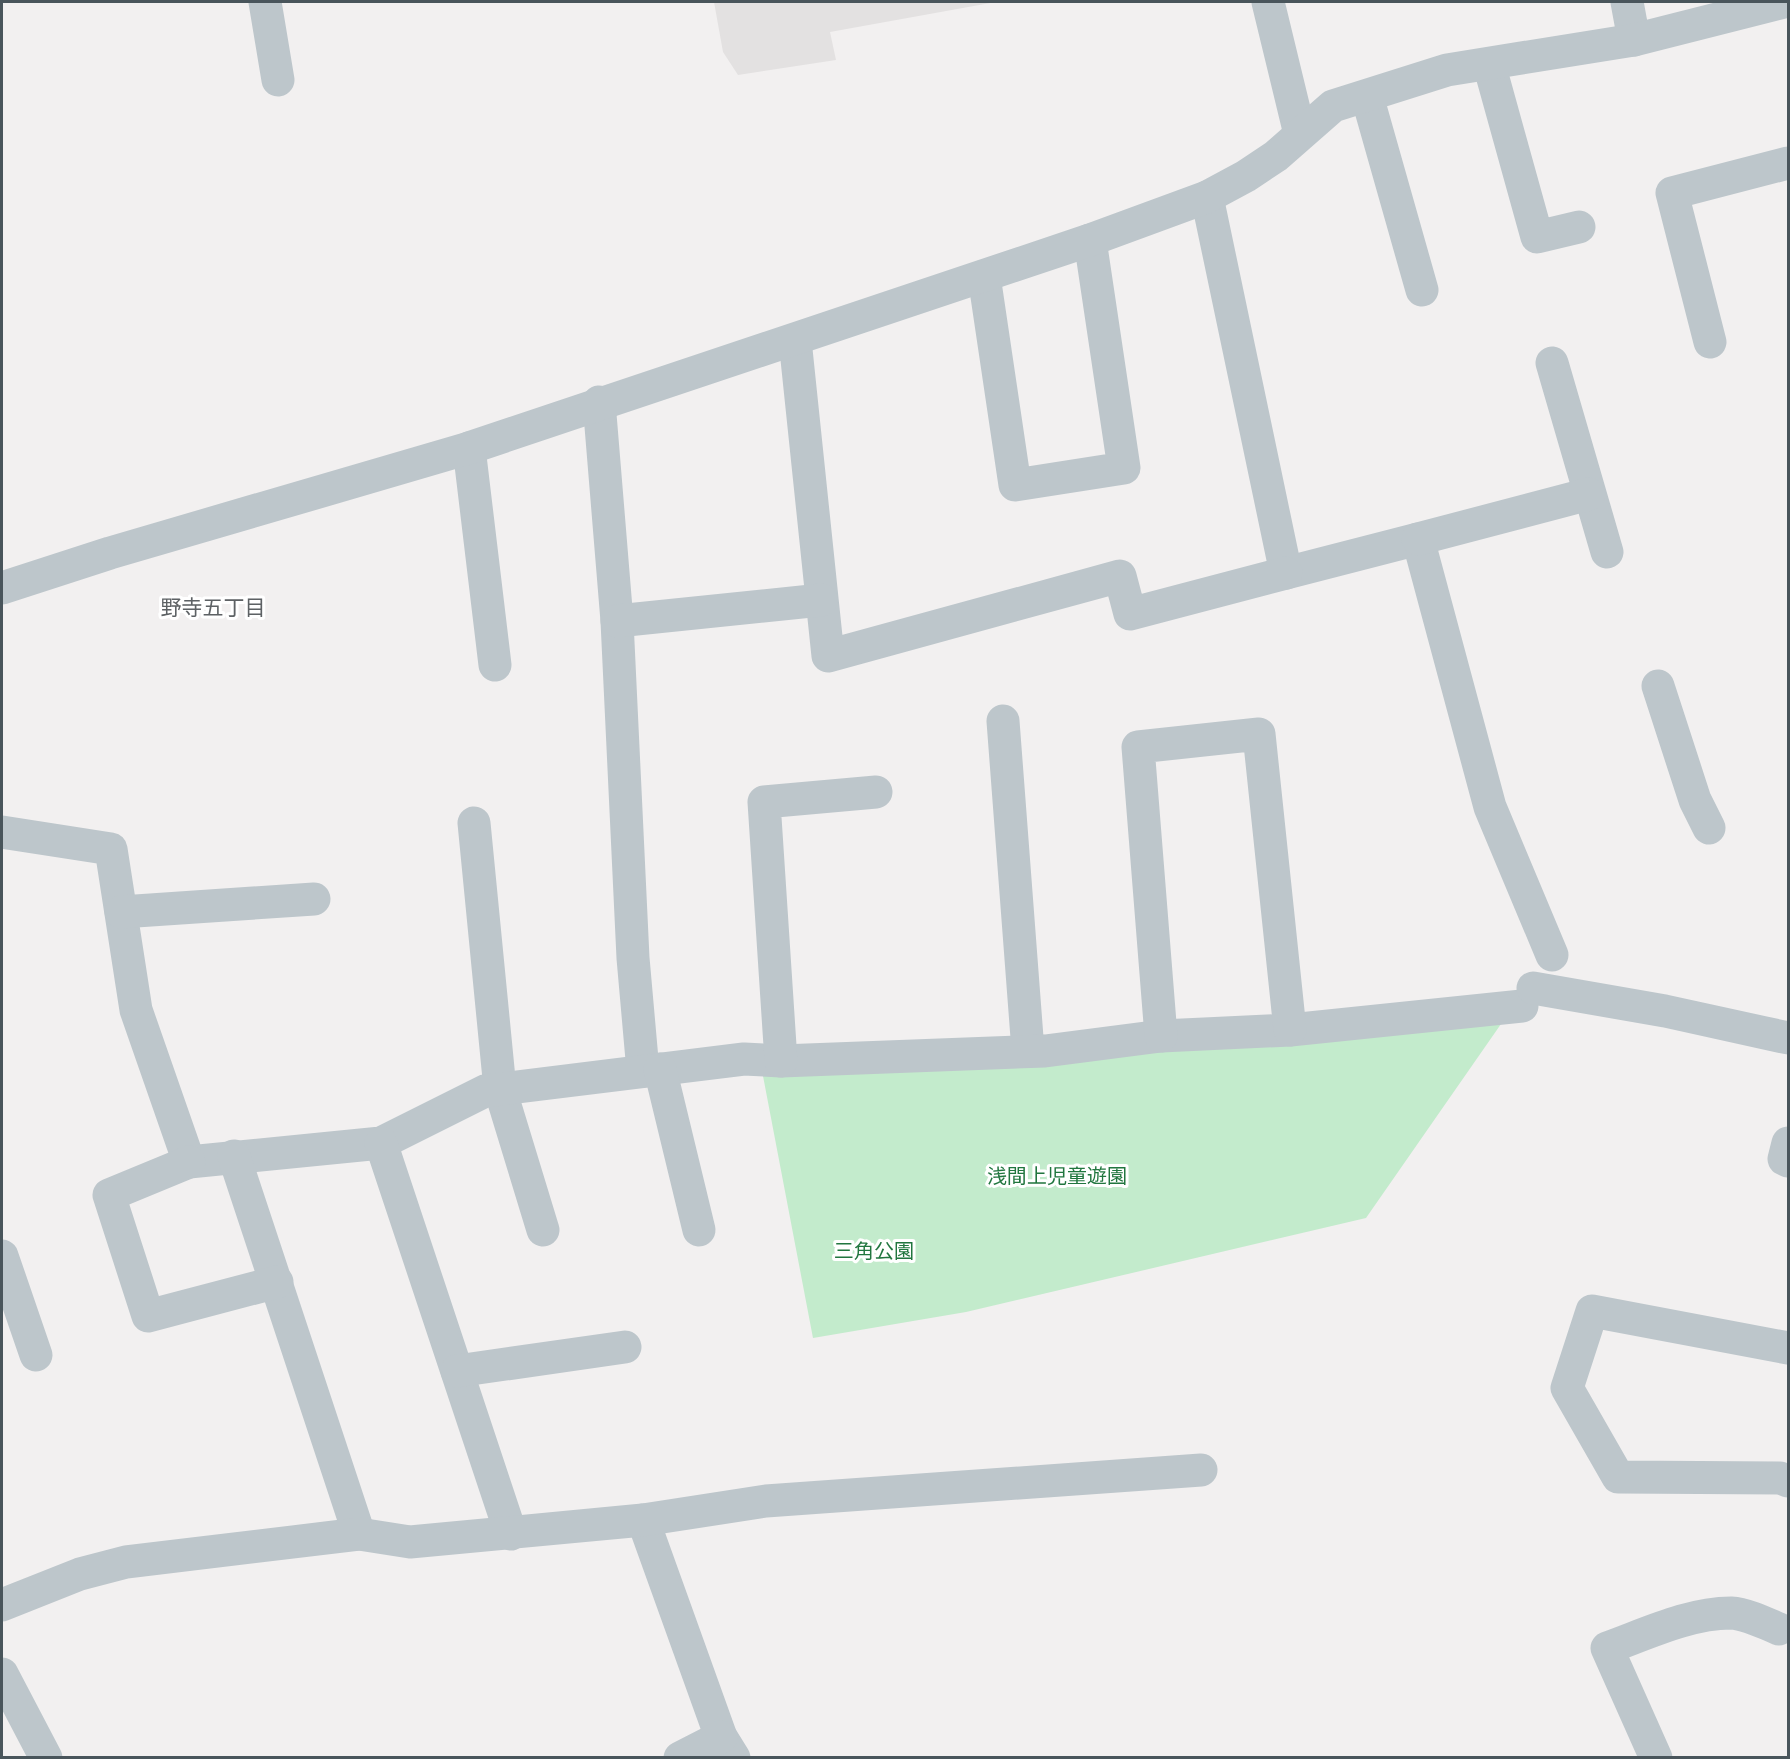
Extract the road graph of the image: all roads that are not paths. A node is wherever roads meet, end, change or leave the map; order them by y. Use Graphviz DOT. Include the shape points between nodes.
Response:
graph roads {
  1 [pos="265,2"];
  2 [pos="1268,2"];
  3 [pos="1627,2"];
  4 [pos="1784,2"];
  5 [pos="1634,40"];
  6 [pos="1488,64"];
  7 [pos="278,80"];
  8 [pos="1367,96"];
  9 [pos="1300,134"];
  10 [pos="1788,163"];
  11 [pos="1207,197"];
  12 [pos="1579,227"];
  13 [pos="1090,240"];
  14 [pos="984,276"];
  15 [pos="1422,290"];
  16 [pos="795,340"];
  17 [pos="1710,342"];
  18 [pos="1552,363"];
  19 [pos="599,402"];
  20 [pos="469,448"];
  21 [pos="1589,494"];
  22 [pos="1418,539"];
  23 [pos="1607,552"];
  24 [pos="1286,573"];
  25 [pos="2,588"];
  26 [pos="821,600"];
  27 [pos="617,621"];
  28 [pos="495,665"];
  29 [pos="1658,686"];
  30 [pos="1003,721"];
  31 [pos="876,792"];
  32 [pos="474,823"];
  33 [pos="1709,828"];
  34 [pos="2,832"];
  35 [pos="314,899"];
  36 [pos="121,912"];
  37 [pos="1552,954"];
  38 [pos="1290,1030"];
  39 [pos="1161,1036"];
  40 [pos="1788,1038"];
  41 [pos="1028,1051"];
  42 [pos="781,1061"];
  43 [pos="652,1070"];
  44 [pos="500,1089"];
  45 [pos="381,1143"];
  46 [pos="1788,1143"];
  47 [pos="234,1156"];
  48 [pos="1788,1161"];
  49 [pos="189,1162"];
  50 [pos="543,1230"];
  51 [pos="699,1230"];
  52 [pos="4,1272"];
  53 [pos="277,1282"];
  54 [pos="626,1347"];
  55 [pos="1788,1348"];
  56 [pos="36,1355"];
  57 [pos="457,1371"];
  58 [pos="1201,1470"];
  59 [pos="1788,1481"];
  60 [pos="643,1520"];
  61 [pos="359,1534"];
  62 [pos="511,1534"];
  63 [pos="2,1605"];
  64 [pos="1779,1629"];
  65 [pos="2,1674"];
  66 [pos="728,1747"];
  67 [pos="46,1758"];
  68 [pos="680,1758"];
  69 [pos="1656,1758"];
  1 -- 7 [label="street"];
  2 -- 9 [label="street"];
  3 -- 5 [label="street"];
  4 -- 5 [label="street"];
  5 -- 6 [label="street"];
  6 -- 8 [label="street" via="1447,70"];
  6 -- 12 [label="street" via="1537,237"];
  8 -- 9 [label="street" via="1333,106"];
  8 -- 15 [label="street"];
  9 -- 11 [label="street" via="1276,156"];
  10 -- 17 [label="street" via="1672,193"];
  11 -- 13 [label="street"];
  11 -- 24 [label="street"];
  13 -- 14 [label="street"];
  13 -- 14 [label="street" via="1124,468 1015,485"];
  14 -- 16 [label="street"];
  16 -- 19 [label="street"];
  16 -- 26 [label="street"];
  18 -- 21 [label="street"];
  19 -- 20 [label="street"];
  19 -- 27 [label="street"];
  20 -- 25 [label="street"];
  20 -- 28 [label="street"];
  21 -- 22 [label="street"];
  21 -- 23 [label="street"];
  22 -- 24 [label="street"];
  22 -- 37 [label="street" via="1490,807"];
  24 -- 26 [label="street" via="1130,614 1120,576 828,656"];
  26 -- 27 [label="street"];
  27 -- 43 [label="street" via="633,958"];
  29 -- 33 [label="street" via="1695,800"];
  30 -- 41 [label="street"];
  31 -- 42 [label="street" via="764,802"];
  32 -- 44 [label="street"];
  34 -- 36 [label="street" via="111,849"];
  35 -- 36 [label="street"];
  36 -- 49 [label="street" via="136,1010"];
  38 -- 39 [label="street"];
  38 -- 39 [label="street" via="1259,734 1137,747"];
  38 -- 40 [label="street" via="1528,997 1665,1011"];
  39 -- 41 [label="street"];
  41 -- 42 [label="street"];
  42 -- 43 [label="street" via="744,1059"];
  43 -- 44 [label="street"];
  43 -- 51 [label="street"];
  44 -- 45 [label="street" via="485,1091"];
  44 -- 50 [label="street"];
  45 -- 47 [label="street"];
  45 -- 57 [label="street"];
  46 -- 48 [label="street" via="1784,1159"];
  47 -- 49 [label="street"];
  47 -- 53 [label="street"];
  49 -- 53 [label="street" via="109,1195 148,1316"];
  52 -- 56 [label="street"];
  53 -- 61 [label="street"];
  54 -- 57 [label="street"];
  55 -- 59 [label="street" via="1592,1311 1567,1388 1618,1477"];
  57 -- 62 [label="street"];
  58 -- 60 [label="street" via="778,1500"];
  60 -- 62 [label="street"];
  60 -- 66 [label="street"];
  61 -- 62 [label="street" via="410,1542"];
  61 -- 63 [label="street" via="126,1562 80,1574"];
  64 -- 69 [label="street" via="1732,1613 1684,1621 1607,1648"];
  65 -- 67 [label="street"];
  66 -- 68 [label="street"];
}
